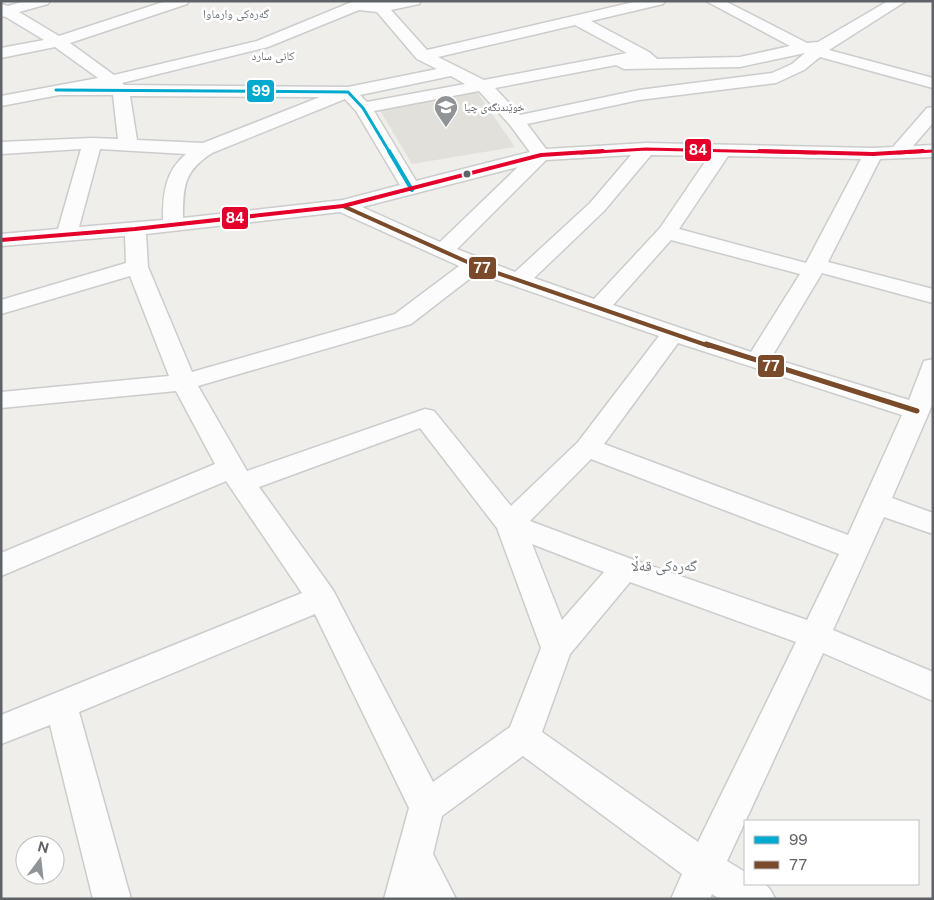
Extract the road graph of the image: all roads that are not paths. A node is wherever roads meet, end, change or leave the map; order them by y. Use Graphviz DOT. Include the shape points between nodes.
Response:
graph roads {
  1 [pos="43,1"];
  2 [pos="182,1"];
  3 [pos="414,1"];
  4 [pos="658,1"];
  5 [pos="712,1"];
  6 [pos="899,1"];
  7 [pos="369,4"];
  8 [pos="3,10"];
  9 [pos="579,21"];
  10 [pos="56,42"];
  11 [pos="816,47"];
  12 [pos="1,53"];
  13 [pos="422,56"];
  14 [pos="650,59"];
  15 [pos="452,70"];
  16 [pos="933,83"];
  17 [pos="116,85"];
  18 [pos="485,86"];
  19 [pos="348,92"];
  20 [pos="1,101"];
  21 [pos="364,108"];
  22 [pos="933,112"];
  23 [pos="516,121"];
  24 [pos="567,132"];
  25 [pos="92,143"];
  26 [pos="128,144"];
  27 [pos="1,148"];
  28 [pos="205,149"];
  29 [pos="646,149"];
  30 [pos="722,151"];
  31 [pos="933,151"];
  32 [pos="898,153"];
  33 [pos="873,154"];
  34 [pos="540,155"];
  35 [pos="412,190"];
  36 [pos="343,206"];
  37 [pos="173,225"];
  38 [pos="136,229"];
  39 [pos="667,232"];
  40 [pos="66,236"];
  41 [pos="1,240"];
  42 [pos="442,252"];
  43 [pos="474,265"];
  44 [pos="136,267"];
  45 [pos="814,268"];
  46 [pos="519,280"];
  47 [pos="933,296"];
  48 [pos="2,303"];
  49 [pos="598,308"];
  50 [pos="673,334"];
  51 [pos="757,362"];
  52 [pos="933,366"];
  53 [pos="184,382"];
  54 [pos="1,400"];
  55 [pos="924,405"];
  56 [pos="587,448"];
  57 [pos="237,475"];
  58 [pos="876,503"];
  59 [pos="510,524"];
  60 [pos="933,524"];
  61 [pos="856,549"];
  62 [pos="1,565"];
  63 [pos="624,568"];
  64 [pos="322,598"];
  65 [pos="816,636"];
  66 [pos="557,648"];
  67 [pos="933,687"];
  68 [pos="61,706"];
  69 [pos="1,730"];
  70 [pos="522,737"];
  71 [pos="427,807"];
  72 [pos="697,884"];
  73 [pos="417,887"];
  74 [pos="112,899"];
  75 [pos="756,899"];
  1 -- 8 [label="street"];
  2 -- 10 [label="street"];
  3 -- 7 [label="street"];
  4 -- 9 [label="street"];
  5 -- 11 [label="street"];
  6 -- 11 [label="street"];
  7 -- 13 [label="street"];
  7 -- 17 [label="street" via="262,44"];
  8 -- 10 [label="street"];
  9 -- 13 [label="street"];
  9 -- 14 [label="street"];
  10 -- 12 [label="street"];
  10 -- 17 [label="street"];
  11 -- 14 [label="street" via="740,62"];
  11 -- 16 [label="street"];
  11 -- 24 [label="street" via="792,71 767,80 639,95"];
  13 -- 15 [label="street"];
  14 -- 18 [label="street" via="598,64"];
  15 -- 18 [label="street"];
  15 -- 19 [label="street"];
  17 -- 19 [label="street"];
  17 -- 20 [label="street" via="56,90"];
  17 -- 26 [label="street"];
  18 -- 21 [label="street"];
  18 -- 23 [label="street"];
  19 -- 21 [label="street"];
  19 -- 28 [label="street"];
  21 -- 35 [label="street"];
  22 -- 32 [label="street"];
  23 -- 24 [label="street"];
  23 -- 34 [label="street"];
  24 -- 29 [label="street"];
  24 -- 34 [label="street"];
  25 -- 26 [label="street"];
  25 -- 27 [label="street"];
  25 -- 40 [label="street"];
  26 -- 28 [label="street"];
  28 -- 37 [label="street" via="186,162 176,178"];
  29 -- 30 [label="street"];
  29 -- 46 [label="street" via="597,207"];
  30 -- 33 [label="street"];
  30 -- 39 [label="street"];
  31 -- 32 [label="street"];
  32 -- 33 [label="street"];
  33 -- 45 [label="street"];
  34 -- 35 [label="street"];
  34 -- 42 [label="street"];
  35 -- 36 [label="street"];
  36 -- 37 [label="street"];
  36 -- 42 [label="street"];
  37 -- 38 [label="street"];
  38 -- 40 [label="street"];
  38 -- 44 [label="street"];
  39 -- 45 [label="street"];
  39 -- 49 [label="street"];
  40 -- 41 [label="street"];
  42 -- 43 [label="street"];
  43 -- 46 [label="street"];
  43 -- 53 [label="street" via="403,319"];
  44 -- 48 [label="street"];
  44 -- 53 [label="street"];
  45 -- 47 [label="street"];
  45 -- 51 [label="street"];
  46 -- 49 [label="street"];
  49 -- 50 [label="street"];
  50 -- 51 [label="street"];
  50 -- 56 [label="street"];
  51 -- 55 [label="street"];
  52 -- 55 [label="street"];
  53 -- 54 [label="street"];
  53 -- 57 [label="street"];
  55 -- 58 [label="street"];
  56 -- 59 [label="street"];
  56 -- 61 [label="street"];
  57 -- 59 [label="street" via="425,418"];
  57 -- 62 [label="street"];
  57 -- 64 [label="street"];
  58 -- 60 [label="street"];
  58 -- 61 [label="street"];
  59 -- 63 [label="street"];
  59 -- 66 [label="street"];
  61 -- 65 [label="street"];
  63 -- 65 [label="street"];
  63 -- 66 [label="street"];
  64 -- 68 [label="street"];
  64 -- 71 [label="street"];
  65 -- 67 [label="street"];
  65 -- 72 [label="street"];
  66 -- 70 [label="street"];
  68 -- 69 [label="street"];
  68 -- 74 [label="street"];
  70 -- 71 [label="street"];
  70 -- 72 [label="street"];
  71 -- 73 [label="street"];
  72 -- 75 [label="street"];
}
